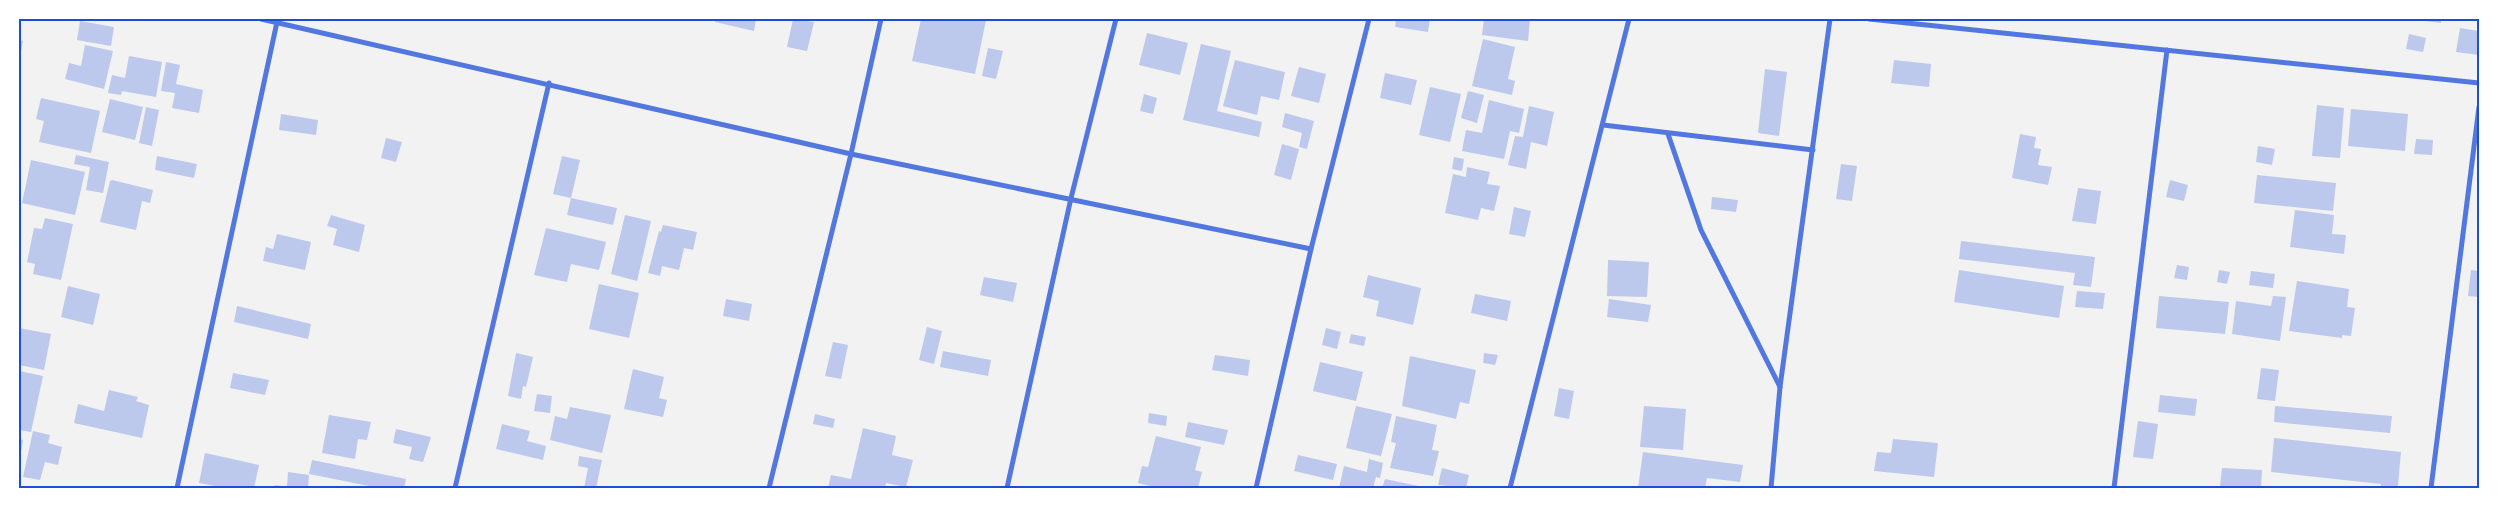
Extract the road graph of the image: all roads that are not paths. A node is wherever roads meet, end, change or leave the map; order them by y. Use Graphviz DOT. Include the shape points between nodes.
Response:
graph roads {
  1 [pos="261,19"];
  2 [pos="881,19"];
  3 [pos="1116,19"];
  4 [pos="1369,19"];
  5 [pos="1629,19"];
  6 [pos="1830,19"];
  7 [pos="1869,19"];
  8 [pos="277,22"];
  9 [pos="2167,50"];
  10 [pos="549,83"];
  11 [pos="2479,83"];
  12 [pos="2479,107"];
  13 [pos="1604,125"];
  14 [pos="1668,134"];
  15 [pos="1813,150"];
  16 [pos="851,154"];
  17 [pos="1071,198"];
  18 [pos="1311,249"];
  19 [pos="1780,387"];
  20 [pos="177,488"];
  21 [pos="455,488"];
  22 [pos="769,488"];
  23 [pos="1007,488"];
  24 [pos="1256,488"];
  25 [pos="1510,488"];
  26 [pos="1771,488"];
  27 [pos="2114,488"];
  28 [pos="2431,488"];
  1 -- 8 [label="street"];
  2 -- 16 [label="street"];
  3 -- 17 [label="street"];
  4 -- 18 [label="street"];
  5 -- 13 [label="street"];
  6 -- 15 [label="street"];
  7 -- 9 [label="street"];
  8 -- 10 [label="street"];
  8 -- 20 [label="street"];
  9 -- 11 [label="street"];
  9 -- 27 [label="street"];
  10 -- 16 [label="street"];
  10 -- 21 [label="street"];
  12 -- 28 [label="street"];
  13 -- 14 [label="street"];
  13 -- 25 [label="street"];
  14 -- 15 [label="street"];
  14 -- 19 [label="street" via="1700,230"];
  15 -- 19 [label="street"];
  16 -- 17 [label="street"];
  16 -- 22 [label="street"];
  17 -- 18 [label="street"];
  17 -- 23 [label="street"];
  18 -- 24 [label="street"];
  19 -- 26 [label="street"];
}
